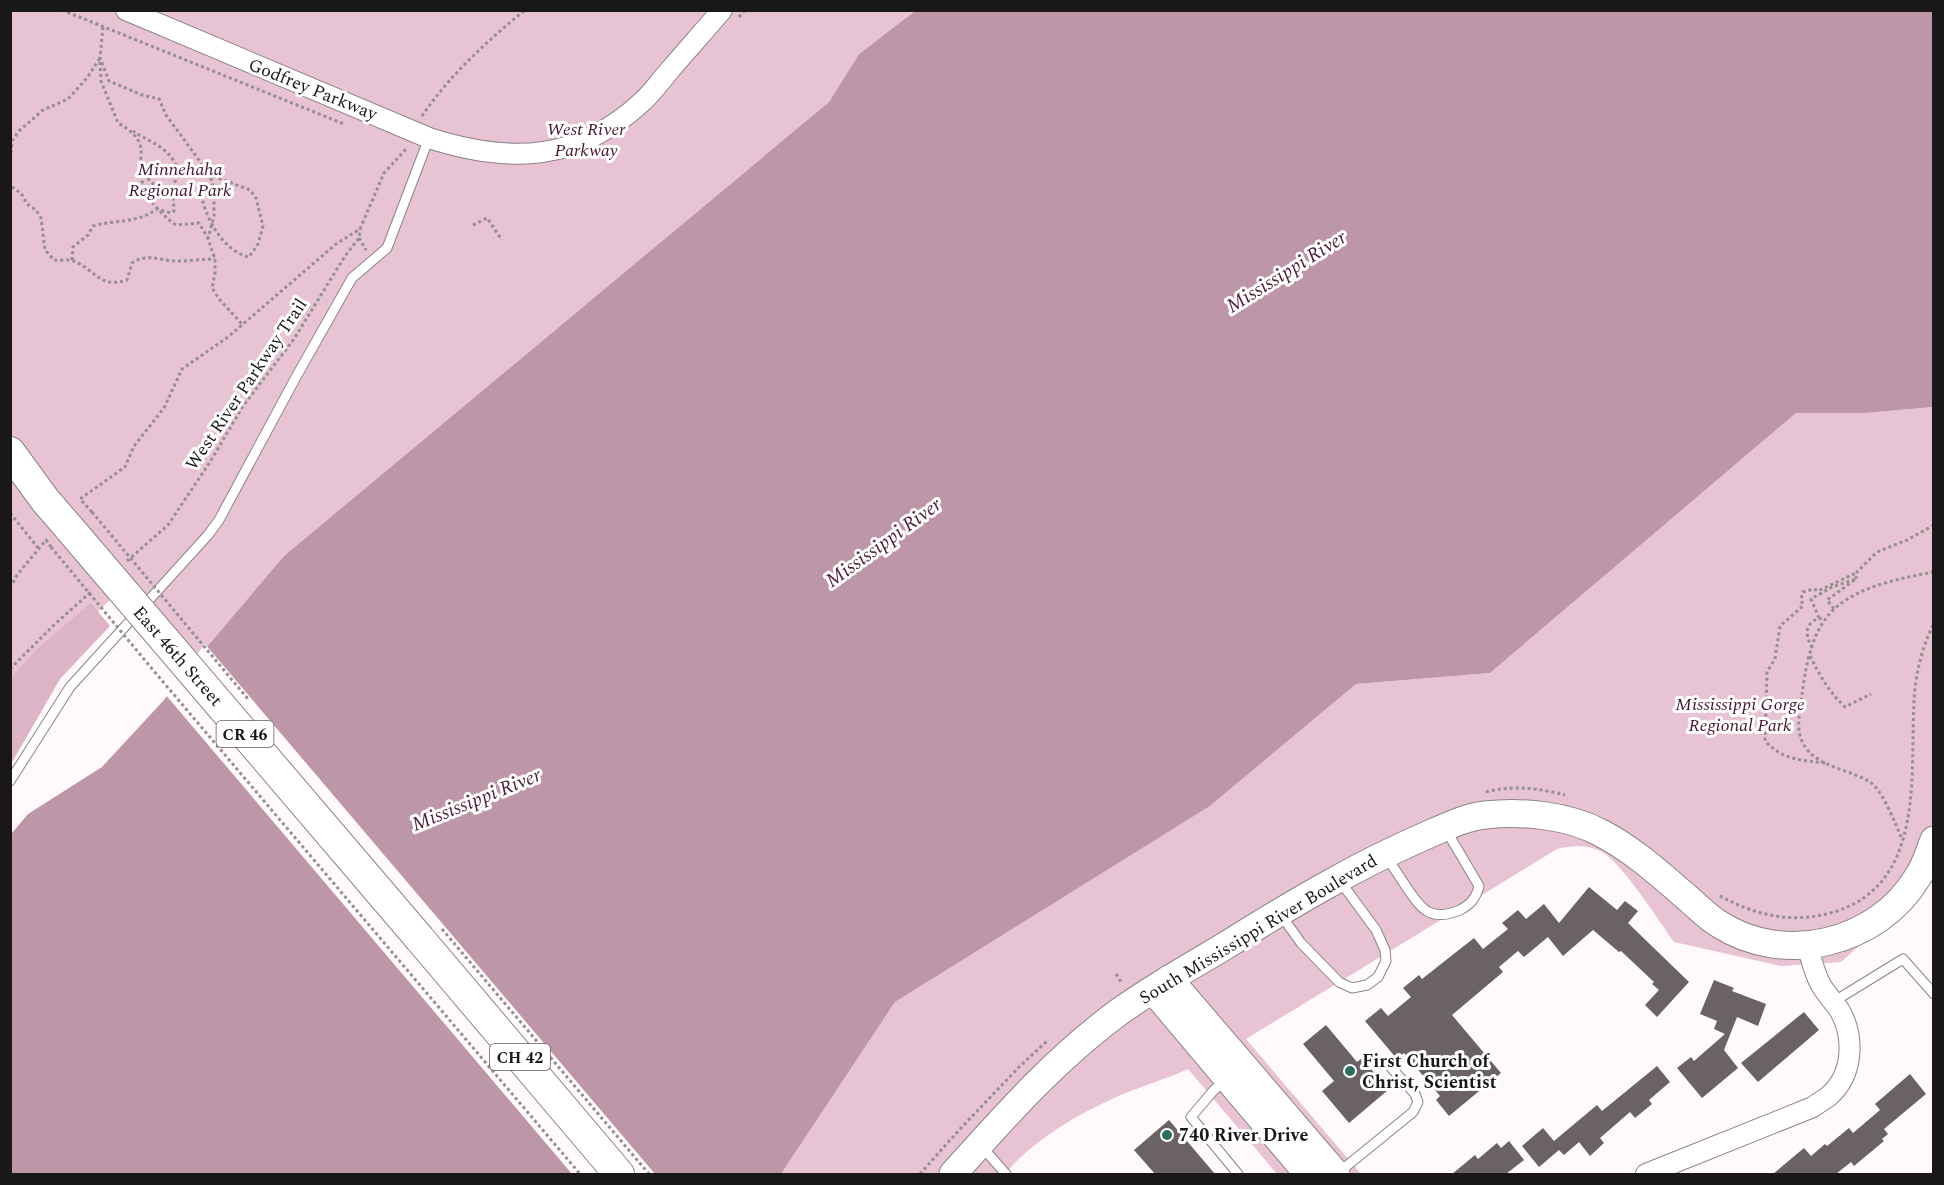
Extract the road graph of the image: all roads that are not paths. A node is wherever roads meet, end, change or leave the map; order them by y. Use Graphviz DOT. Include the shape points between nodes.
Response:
graph roads {
  1 [pos="126,10"];
  2 [pos="722,10"];
  3 [pos="429,138"];
  4 [pos="10,452"];
  5 [pos="10,781"];
  6 [pos="1445,827"];
  7 [pos="1934,840"];
  8 [pos="1385,854"];
  9 [pos="1338,878"];
  10 [pos="1279,913"];
  11 [pos="420,939"];
  12 [pos="1807,945"];
  13 [pos="1161,985"];
  14 [pos="1934,994"];
  15 [pos="1833,1002"];
  16 [pos="1386,1062"];
  17 [pos="1234,1071"];
  18 [pos="970,1137"];
  19 [pos="1322,1172"];
  20 [pos="619,1174"];
  21 [pos="953,1174"];
  22 [pos="1006,1174"];
  23 [pos="1238,1174"];
  24 [pos="1646,1174"];
  1 -- 3 [label="street, Godfrey Parkway"];
  2 -- 3 [label="street, Godfrey Parkway" via="644,101 609,128 576,144 547,152 503,154 463,149"];
  3 -- 5 [label="lane" via="387,248 352,278 219,520 70,687"];
  4 -- 11 [label="main road, East 46th Street / CR 46, bridge" via="45,500"];
  6 -- 8 [label="street, South Mississippi River Boulevard"];
  6 -- 8 [label="lane" via="1479,886 1469,905 1456,911 1441,915 1419,907"];
  6 -- 12 [label="street, South Mississippi River Boulevard" via="1482,815 1508,814 1576,822 1622,846 1717,923 1738,935 1780,946"];
  7 -- 12 [label="street, South Mississippi River Boulevard" via="1918,878 1887,913 1852,934"];
  8 -- 9 [label="street, South Mississippi River Boulevard"];
  9 -- 10 [label="street, South Mississippi River Boulevard"];
  9 -- 10 [label="lane" via="1376,930 1385,950 1386,961 1378,977 1367,985 1352,988 1339,982 1301,943"];
  10 -- 13 [label="street, South Mississippi River Boulevard"];
  11 -- 20 [label="main road, CH 42"];
  12 -- 15 [label="street" via="1820,984"];
  13 -- 17 [label="street"];
  13 -- 18 [label="street, South Mississippi River Boulevard" via="1119,1012"];
  14 -- 15 [label="lane" via="1904,959"];
  15 -- 24 [label="street" via="1846,1024 1850,1053 1844,1075 1829,1096 1813,1107"];
  16 -- 19 [label="lane" via="1415,1094 1418,1102 1413,1112"];
  17 -- 19 [label="street"];
  17 -- 23 [label="lane" via="1191,1117"];
  18 -- 21 [label="street, South Mississippi River Boulevard"];
  18 -- 22 [label="lane"];
}
